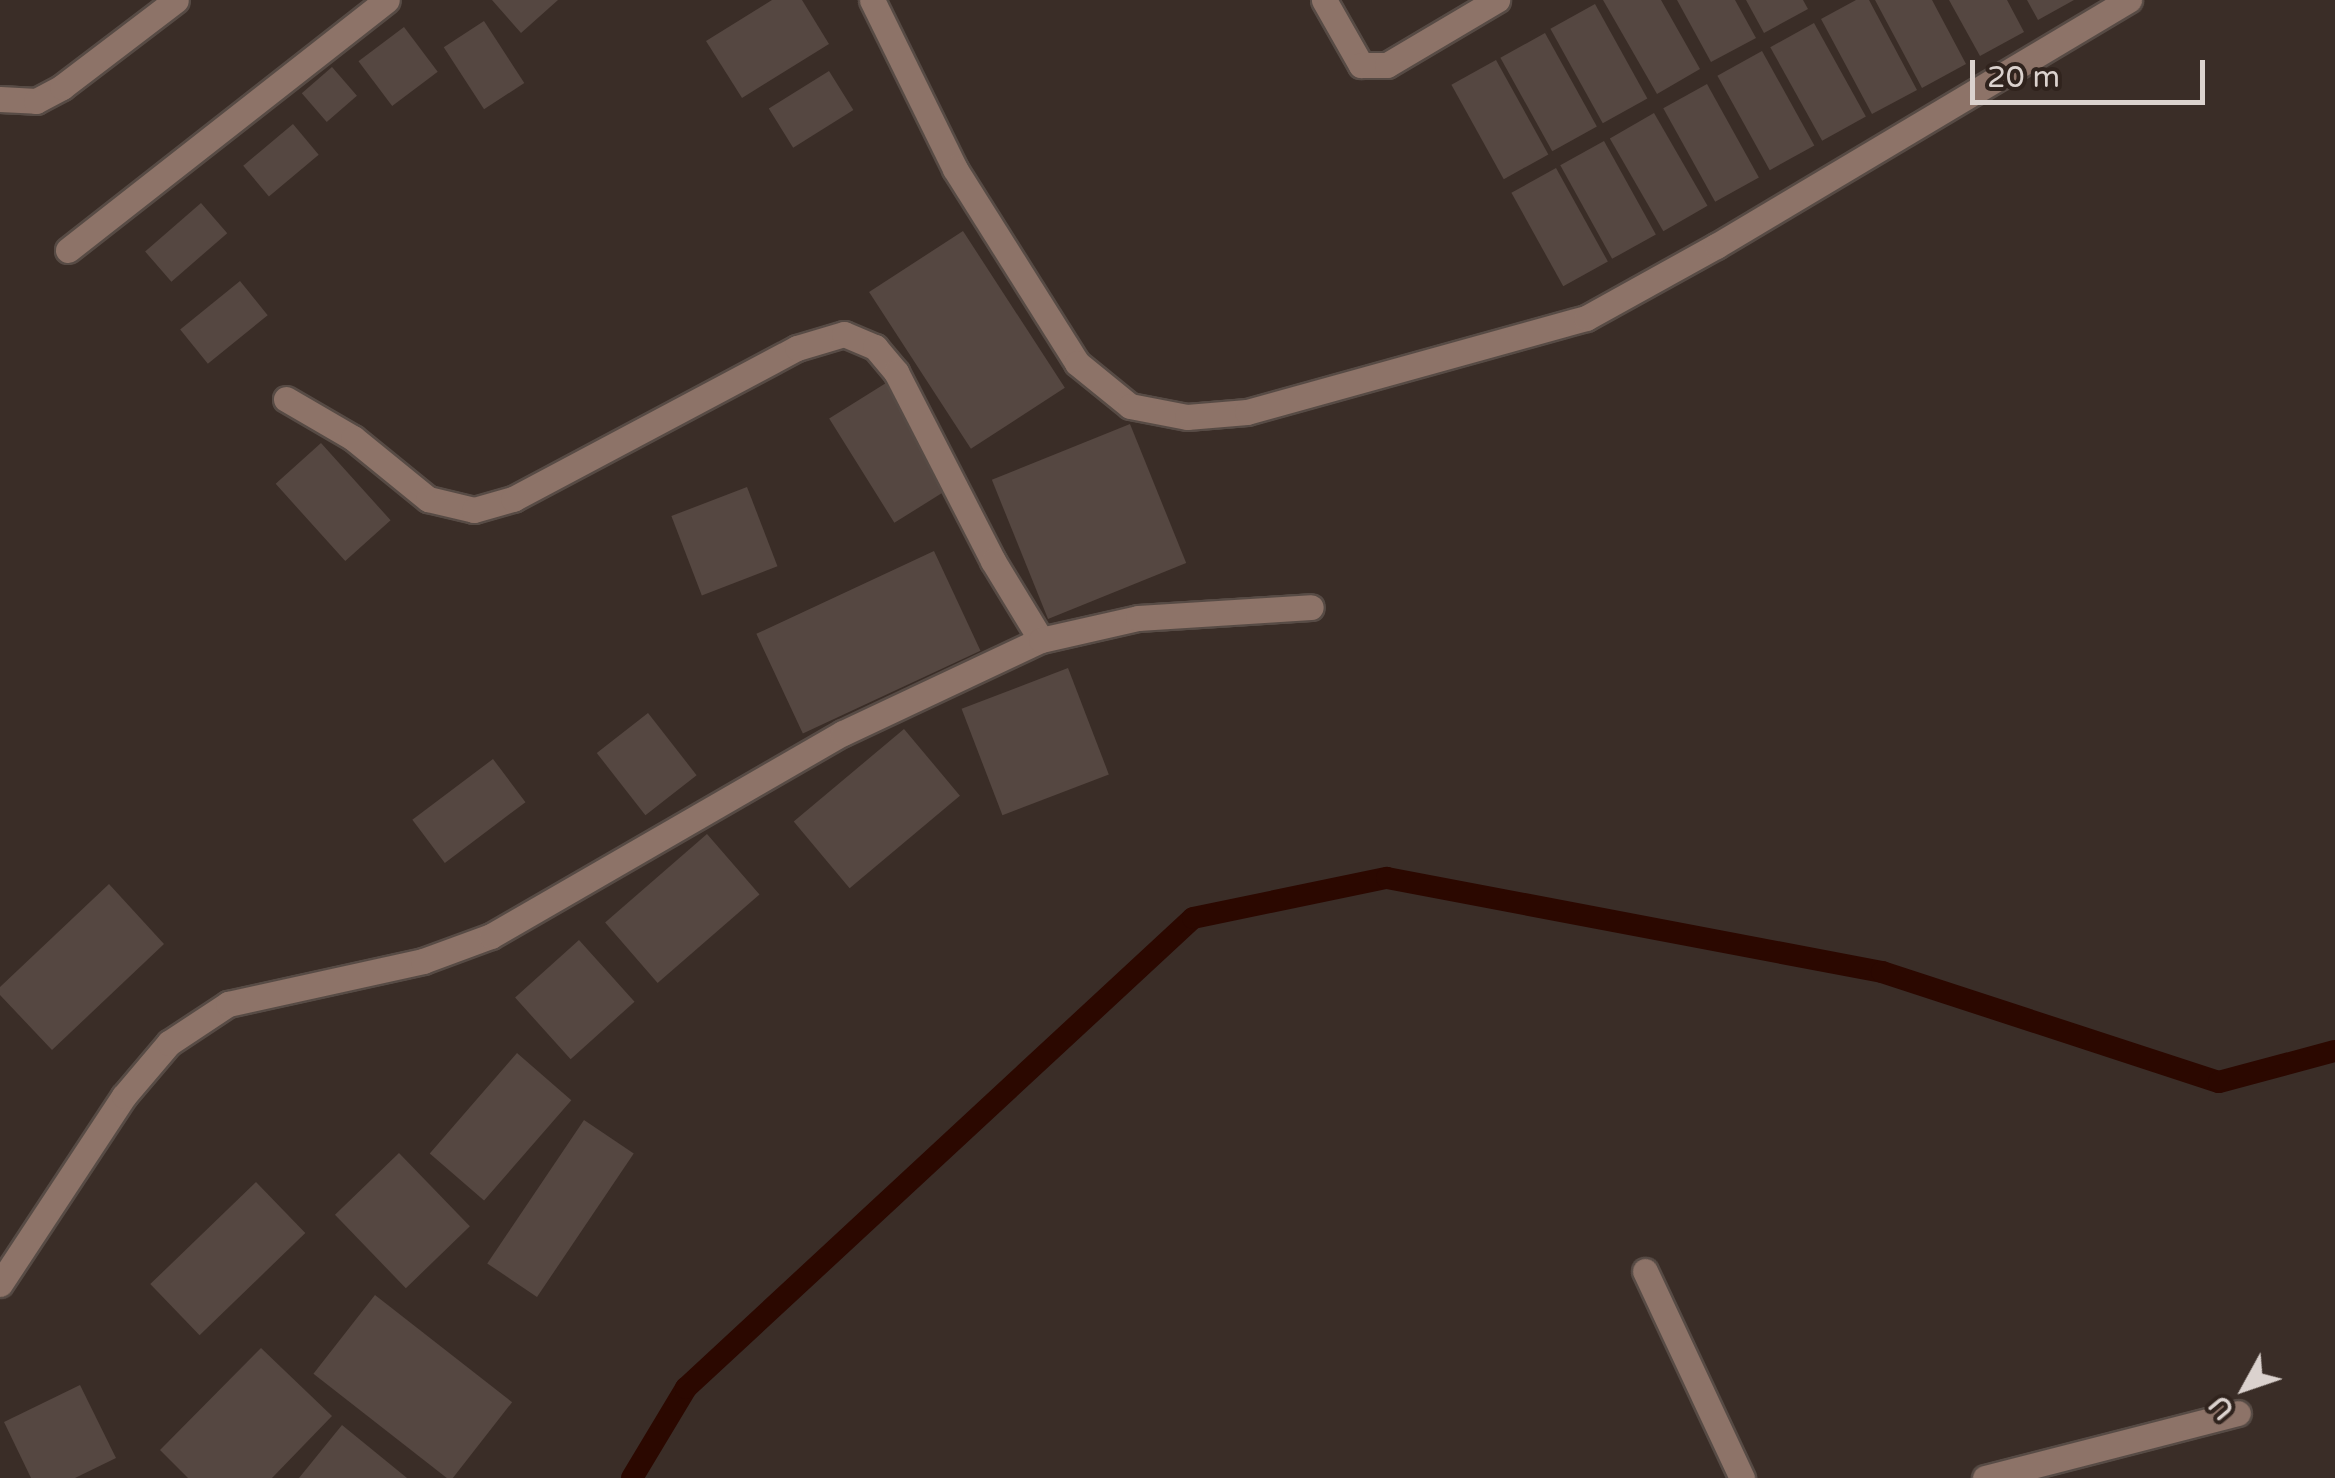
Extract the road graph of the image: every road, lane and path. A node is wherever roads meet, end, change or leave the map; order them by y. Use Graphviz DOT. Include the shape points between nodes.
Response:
graph roads {
  1 [pos="176,0"];
  2 [pos="387,0"];
  3 [pos="872,0"];
  4 [pos="1324,0"];
  5 [pos="1497,0"];
  6 [pos="2129,0"];
  7 [pos="0,99"];
  8 [pos="68,250"];
  9 [pos="286,399"];
  10 [pos="1310,607"];
  11 [pos="1040,640"];
  12 [pos="1645,1272"];
  13 [pos="0,1284"];
  14 [pos="2238,1413"];
  15 [pos="1742,1478"];
  16 [pos="1985,1478"];
  1 -- 7 [label="street" via="62,87 36,101"];
  2 -- 8 [label="street"];
  3 -- 6 [label="street" via="955,169 1077,363 1130,406 1187,417 1247,412 1586,318"];
  4 -- 5 [label="street" via="1361,65 1388,65"];
  9 -- 11 [label="street" via="353,438 428,499 474,510 513,499 797,348 844,334 875,347 896,372"];
  10 -- 11 [label="street" via="1138,618"];
  11 -- 13 [label="street" via="843,732 490,936 423,961 228,1004 169,1043 124,1096"];
  12 -- 15 [label="street"];
  14 -- 16 [label="street"];
}
